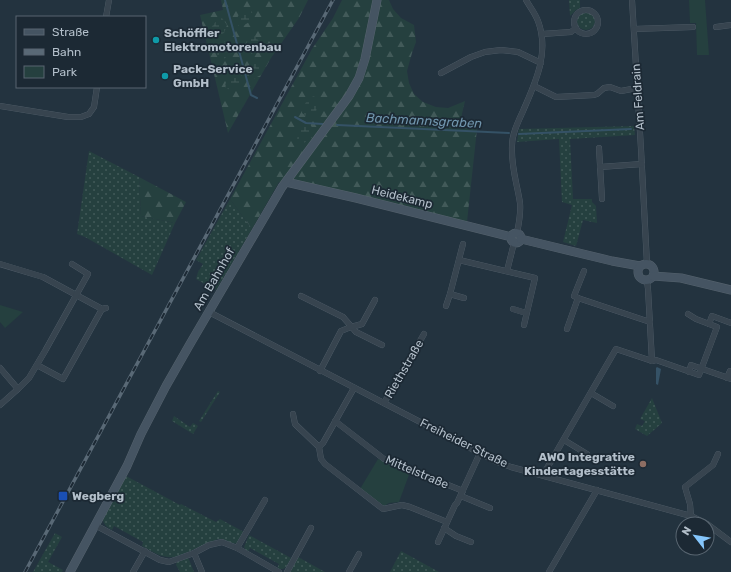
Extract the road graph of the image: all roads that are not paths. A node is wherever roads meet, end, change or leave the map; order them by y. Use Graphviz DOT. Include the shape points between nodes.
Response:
graph roads {
  1 [pos="109,0"];
  2 [pos="377,0"];
  3 [pos="526,0"];
  4 [pos="632,0"];
  5 [pos="106,16"];
  6 [pos="731,25"];
  7 [pos="693,27"];
  8 [pos="716,27"];
  9 [pos="576,28"];
  10 [pos="634,30"];
  11 [pos="542,34"];
  12 [pos="541,63"];
  13 [pos="441,73"];
  14 [pos="534,86"];
  15 [pos="97,88"];
  16 [pos="637,88"];
  17 [pos="0,106"];
  18 [pos="599,148"];
  19 [pos="642,164"];
  20 [pos="600,167"];
  21 [pos="286,182"];
  22 [pos="602,199"];
  23 [pos="516,238"];
  24 [pos="463,244"];
  25 [pos="459,260"];
  26 [pos="0,264"];
  27 [pos="72,264"];
  28 [pos="507,271"];
  29 [pos="584,271"];
  30 [pos="646,272"];
  31 [pos="731,290"];
  32 [pos="450,294"];
  33 [pos="76,296"];
  34 [pos="301,296"];
  35 [pos="464,298"];
  36 [pos="578,298"];
  37 [pos="375,300"];
  38 [pos="446,306"];
  39 [pos="512,309"];
  40 [pos="209,312"];
  41 [pos="526,313"];
  42 [pos="688,314"];
  43 [pos="720,319"];
  44 [pos="650,322"];
  45 [pos="731,323"];
  46 [pos="709,324"];
  47 [pos="524,325"];
  48 [pos="716,326"];
  49 [pos="351,327"];
  50 [pos="567,329"];
  51 [pos="424,334"];
  52 [pos="382,345"];
  53 [pos="652,361"];
  54 [pos="37,365"];
  55 [pos="0,368"];
  56 [pos="701,369"];
  57 [pos="320,371"];
  58 [pos="731,372"];
  59 [pos="729,379"];
  60 [pos="354,388"];
  61 [pos="18,389"];
  62 [pos="591,393"];
  63 [pos="384,403"];
  64 [pos="0,405"];
  65 [pos="613,406"];
  66 [pos="292,414"];
  67 [pos="335,421"];
  68 [pos="564,440"];
  69 [pos="319,447"];
  70 [pos="480,453"];
  71 [pos="587,454"];
  72 [pos="718,454"];
  73 [pos="543,475"];
  74 [pos="597,490"];
  75 [pos="462,493"];
  76 [pos="264,500"];
  77 [pos="490,508"];
  78 [pos="691,516"];
  79 [pos="447,522"];
  80 [pos="95,525"];
  81 [pos="311,528"];
  82 [pos="444,528"];
  83 [pos="715,530"];
  84 [pos="438,542"];
  85 [pos="471,542"];
  86 [pos="731,542"];
  87 [pos="237,548"];
  88 [pos="145,551"];
  89 [pos="194,553"];
  90 [pos="359,554"];
  91 [pos="70,572"];
  92 [pos="133,572"];
  93 [pos="202,572"];
  94 [pos="279,572"];
  95 [pos="287,572"];
  96 [pos="349,572"];
  97 [pos="549,572"];
  1 -- 5 [label="street"];
  2 -- 21 [label="street, Am Bahnhof" via="359,78 349,96"];
  3 -- 11 [label="street" via="538,20"];
  4 -- 10 [label="street, Am Feldrain"];
  6 -- 8 [label="street"];
  7 -- 10 [label="street"];
  9 -- 9 [label="street" via="574,20 579,12 588,10 594,13 597,19 595,28 587,33"];
  9 -- 11 [label="street" via="571,32"];
  10 -- 16 [label="street, Am Feldrain"];
  11 -- 12 [label="street"];
  12 -- 13 [label="street" via="518,52 501,50 471,57"];
  12 -- 14 [label="street"];
  14 -- 16 [label="street" via="556,97 594,96 604,88 610,87 621,91"];
  14 -- 23 [label="street" via="512,145 512,162 520,204"];
  15 -- 17 [label="street" via="94,107 89,114 81,117"];
  16 -- 19 [label="street, Am Feldrain"];
  18 -- 20 [label="street"];
  19 -- 20 [label="street"];
  19 -- 30 [label="street, Am Feldrain"];
  20 -- 22 [label="street"];
  21 -- 23 [label="street, Heidekamp"];
  21 -- 40 [label="street, Am Bahnhof"];
  23 -- 28 [label="street"];
  23 -- 30 [label="street, Heidekamp" via="612,261"];
  24 -- 25 [label="street"];
  25 -- 28 [label="street"];
  25 -- 32 [label="street"];
  26 -- 33 [label="street" via="43,277"];
  27 -- 33 [label="street" via="88,274"];
  28 -- 41 [label="street" via="535,278"];
  29 -- 36 [label="street" via="574,296"];
  30 -- 31 [label="street, Heidekamp"];
  30 -- 44 [label="street, Am Feldrain"];
  32 -- 35 [label="street"];
  32 -- 38 [label="street"];
  33 -- 54 [label="street"];
  33 -- 54 [label="street" via="104,308 63,379"];
  34 -- 49 [label="street" via="343,317"];
  36 -- 44 [label="street"];
  36 -- 50 [label="street"];
  37 -- 49 [label="street" via="362,324"];
  39 -- 41 [label="street"];
  40 -- 57 [label="street, Freiheider Straße"];
  40 -- 80 [label="street, Am Bahnhof" via="166,386"];
  41 -- 47 [label="street"];
  42 -- 46 [label="street"];
  43 -- 45 [label="street"];
  43 -- 46 [label="street" via="712,316"];
  43 -- 48 [label="street"];
  44 -- 53 [label="street, Am Feldrain"];
  46 -- 48 [label="street"];
  48 -- 56 [label="street"];
  49 -- 52 [label="street"];
  49 -- 57 [label="street" via="341,331"];
  51 -- 63 [label="street, Riethstraße"];
  53 -- 56 [label="street" via="656,360 699,375"];
  53 -- 62 [label="street" via="616,349"];
  54 -- 61 [label="street"];
  55 -- 61 [label="street"];
  56 -- 59 [label="street"];
  57 -- 60 [label="street, Freiheider Straße"];
  58 -- 59 [label="street"];
  60 -- 63 [label="street, Freiheider Straße"];
  60 -- 67 [label="street"];
  61 -- 64 [label="street"];
  62 -- 65 [label="street"];
  62 -- 68 [label="street"];
  63 -- 70 [label="street, Freiheider Straße"];
  66 -- 69 [label="street" via="295,424"];
  67 -- 69 [label="street"];
  67 -- 75 [label="street, Mittelstraße" via="384,459"];
  68 -- 71 [label="street"];
  68 -- 73 [label="street"];
  69 -- 79 [label="street" via="321,459 325,464 383,509 402,505"];
  70 -- 73 [label="street, Freiheider Straße" via="511,467"];
  70 -- 75 [label="street"];
  72 -- 78 [label="street" via="713,465 685,487"];
  73 -- 74 [label="street, Freiheider Straße"];
  74 -- 78 [label="street, Freiheider Straße"];
  74 -- 97 [label="street"];
  75 -- 77 [label="street, Mittelstraße"];
  75 -- 79 [label="street"];
  76 -- 87 [label="street"];
  79 -- 82 [label="street"];
  80 -- 88 [label="street"];
  80 -- 91 [label="street, Am Bahnhof"];
  81 -- 95 [label="street"];
  82 -- 84 [label="street"];
  82 -- 85 [label="street"];
  83 -- 86 [label="street, Freiheider Straße"];
  87 -- 89 [label="street" via="222,542"];
  87 -- 94 [label="street"];
  88 -- 89 [label="street" via="169,562"];
  88 -- 92 [label="street"];
  89 -- 93 [label="street"];
  90 -- 96 [label="street"];
}
